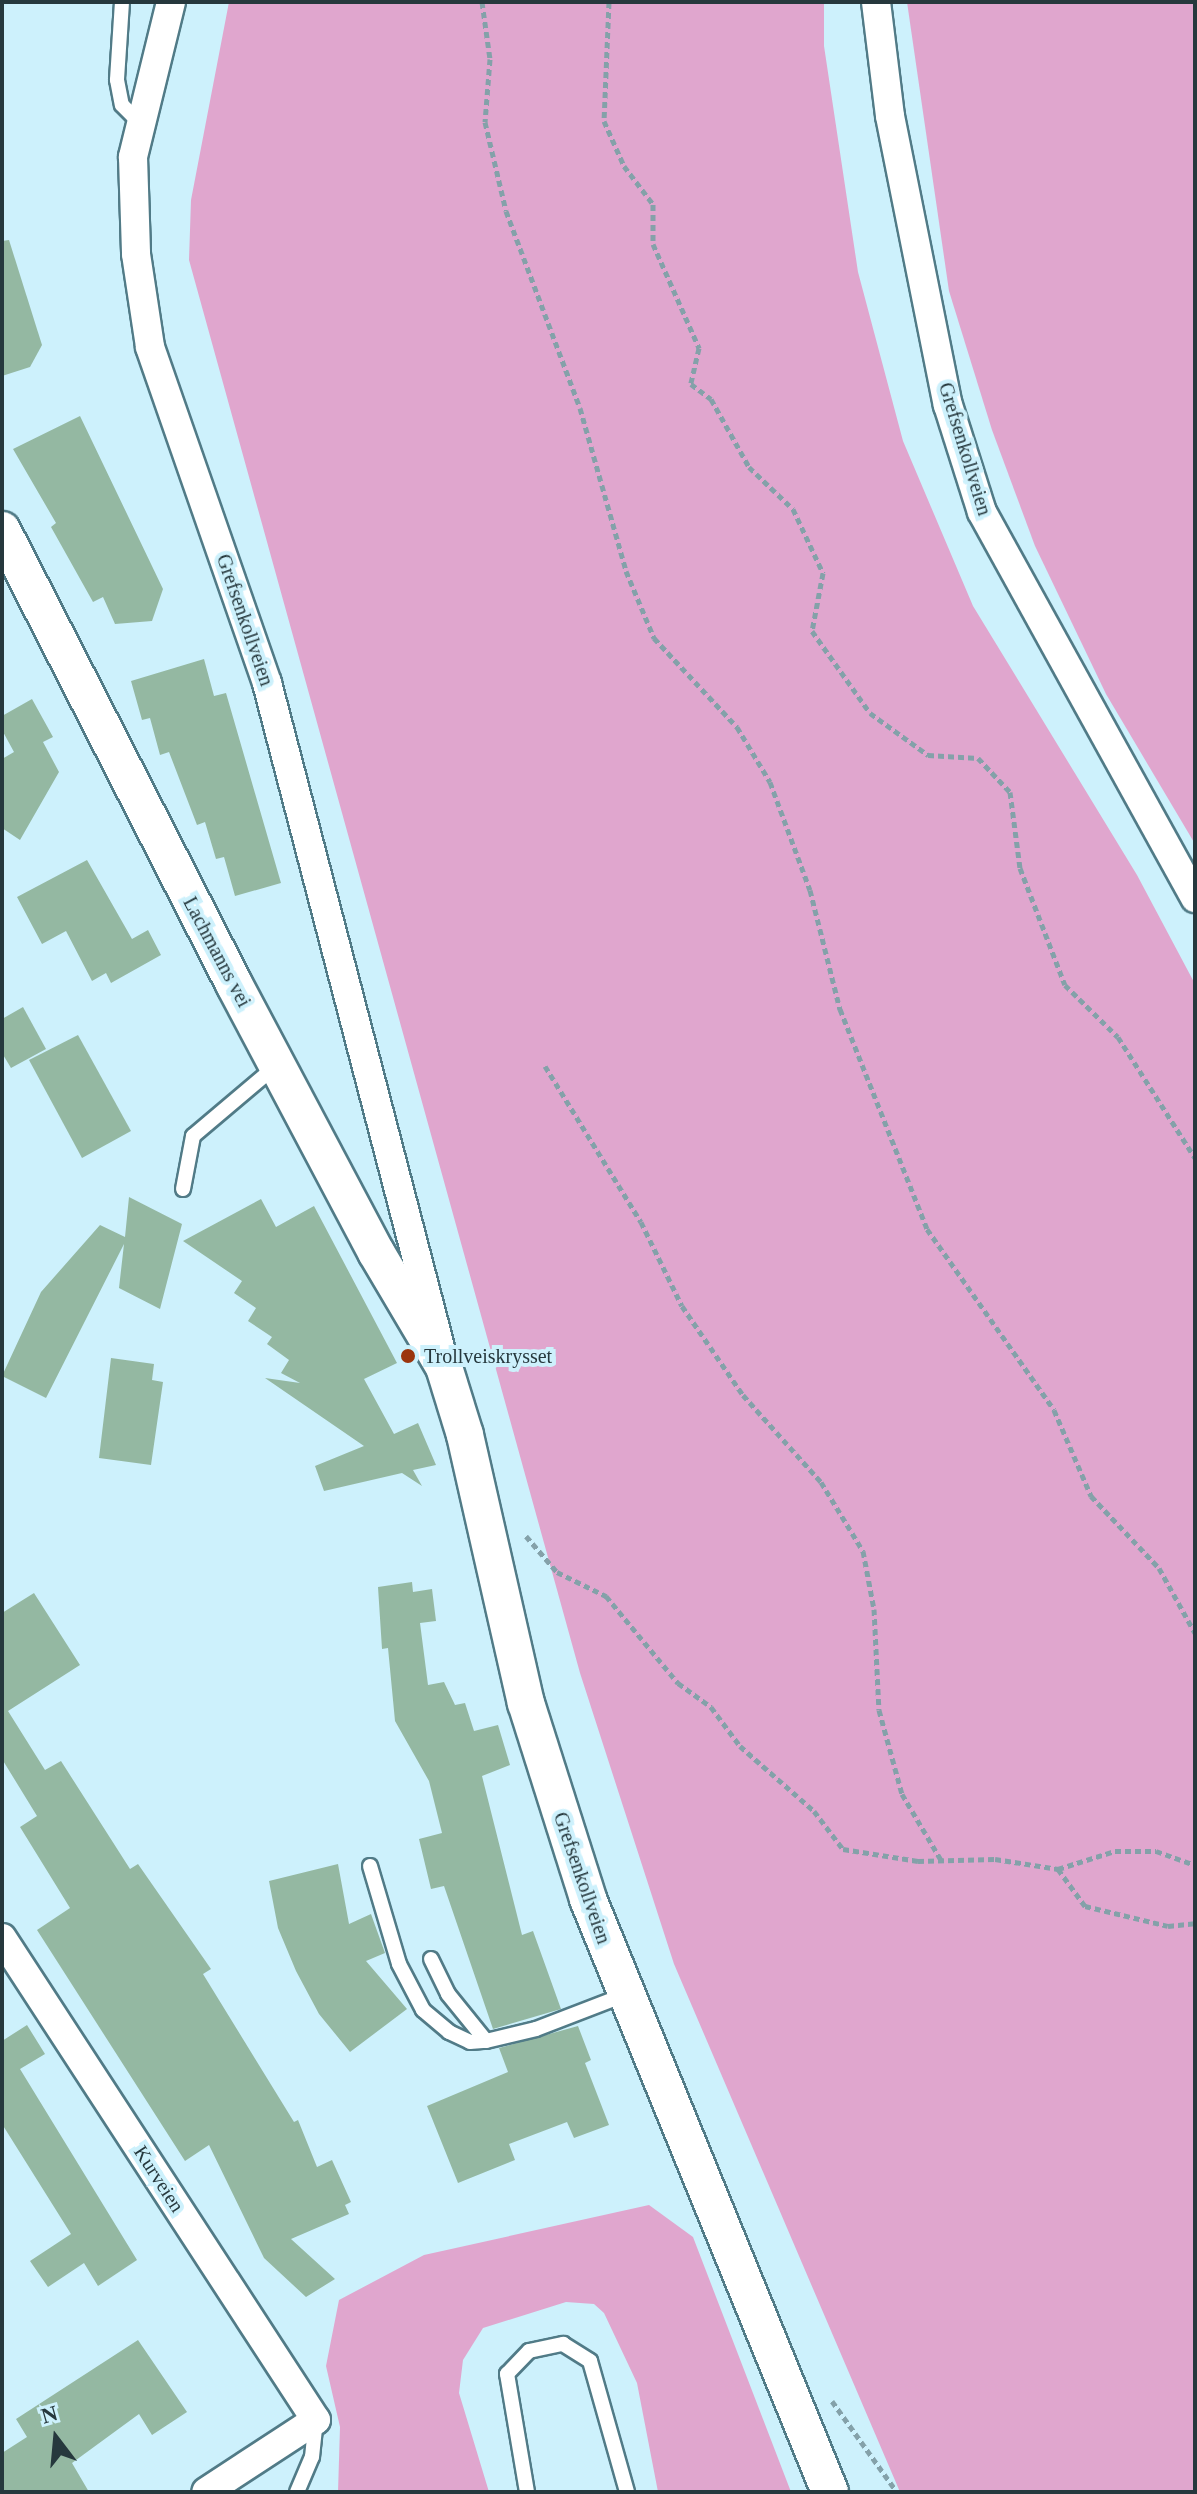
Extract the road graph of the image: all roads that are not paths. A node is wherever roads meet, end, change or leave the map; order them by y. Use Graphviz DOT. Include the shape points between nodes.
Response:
graph roads {
  1 [pos="122,2"];
  2 [pos="171,2"];
  3 [pos="876,2"];
  4 [pos="139,122"];
  5 [pos="2,530"];
  6 [pos="1195,898"];
  7 [pos="277,1065"];
  8 [pos="183,1189"];
  9 [pos="414,1238"];
  10 [pos="376,1252"];
  11 [pos="444,1367"];
  12 [pos="370,1866"];
  13 [pos="2,1938"];
  14 [pos="431,1959"];
  15 [pos="624,1995"];
  16 [pos="486,2041"];
  17 [pos="316,2420"];
  18 [pos="206,2492"];
  19 [pos="297,2492"];
  20 [pos="527,2492"];
  21 [pos="627,2492"];
  22 [pos="830,2492"];
  1 -- 4 [label="lane" via="117,80 122,105"];
  2 -- 4 [label="street, Grefsenkollveien"];
  3 -- 6 [label="street, Grefsenkollveien" via="890,116 948,405 982,512"];
  4 -- 9 [label="street, Grefsenkollveien" via="132,188 150,347 267,683"];
  5 -- 7 [label="street, Lachmanns vei"];
  7 -- 8 [label="lane" via="193,1136"];
  7 -- 10 [label="street, Lachmanns vei"];
  9 -- 10 [label="street" via="391,1251"];
  9 -- 11 [label="street, Grefsenkollveien"];
  10 -- 11 [label="street, Lachmanns vei"];
  11 -- 15 [label="street, Grefsenkollveien" via="465,1435 526,1703"];
  12 -- 16 [label="lane" via="399,1964 423,2010 449,2032 470,2042"];
  13 -- 17 [label="street, Kurveien"];
  14 -- 16 [label="lane" via="456,2006"];
  15 -- 16 [label="lane" via="536,2029"];
  15 -- 22 [label="street, Grefsenkollveien"];
  17 -- 18 [label="street"];
  17 -- 19 [label="lane" via="312,2457"];
  20 -- 21 [label="lane" via="507,2374 529,2351 563,2344 590,2361"];
}
